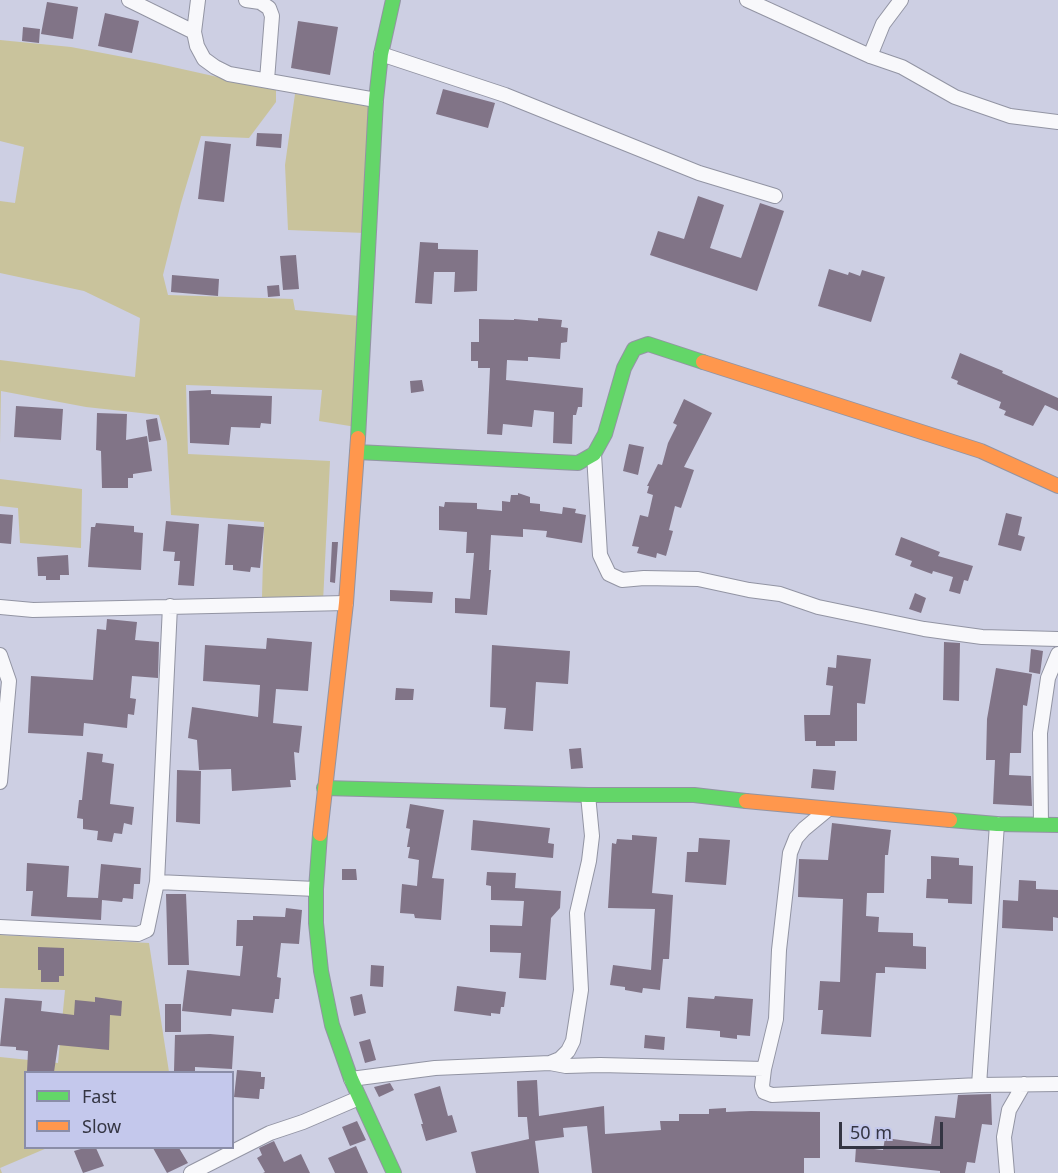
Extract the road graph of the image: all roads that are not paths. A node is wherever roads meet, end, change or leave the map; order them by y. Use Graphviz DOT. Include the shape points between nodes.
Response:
graph roads {
  1 [pos="129,0"];
  2 [pos="198,0"];
  3 [pos="246,0"];
  4 [pos="393,0"];
  5 [pos="747,0"];
  6 [pos="901,0"];
  7 [pos="194,32"];
  8 [pos="381,54"];
  9 [pos="870,56"];
  10 [pos="267,80"];
  11 [pos="376,100"];
  12 [pos="1058,122"];
  13 [pos="775,196"];
  14 [pos="357,452"];
  15 [pos="594,454"];
  16 [pos="1058,486"];
  17 [pos="346,603"];
  18 [pos="170,606"];
  19 [pos="0,607"];
  20 [pos="1058,639"];
  21 [pos="1058,654"];
  22 [pos="0,656"];
  23 [pos="0,782"];
  24 [pos="324,788"];
  25 [pos="588,795"];
  26 [pos="827,810"];
  27 [pos="997,824"];
  28 [pos="1041,824"];
  29 [pos="1058,825"];
  30 [pos="157,882"];
  31 [pos="316,889"];
  32 [pos="0,927"];
  33 [pos="573,1041"];
  34 [pos="550,1063"];
  35 [pos="600,1065"];
  36 [pos="764,1069"];
  37 [pos="351,1079"];
  38 [pos="1024,1084"];
  39 [pos="1058,1084"];
  40 [pos="979,1085"];
  41 [pos="359,1098"];
  42 [pos="191,1173"];
  43 [pos="394,1173"];
  44 [pos="1008,1173"];
  1 -- 7 [label="street"];
  2 -- 7 [label="street"];
  3 -- 10 [label="street" via="260,2 272,16"];
  4 -- 8 [label="street"];
  5 -- 9 [label="street"];
  6 -- 9 [label="street" via="884,24"];
  7 -- 10 [label="street" via="204,58 215,67 229,74"];
  8 -- 11 [label="street"];
  8 -- 13 [label="street" via="505,95 699,172"];
  9 -- 12 [label="street" via="902,68 956,98 1010,116"];
  10 -- 11 [label="street"];
  11 -- 14 [label="street"];
  14 -- 15 [label="street" via="578,463"];
  14 -- 17 [label="street"];
  15 -- 16 [label="street" via="605,434 624,368 634,349 648,344 981,451"];
  15 -- 20 [label="street" via="600,555 609,574 622,580 698,579 780,594 818,607 924,629 982,637"];
  17 -- 18 [label="street"];
  17 -- 24 [label="street"];
  18 -- 19 [label="street" via="33,610"];
  18 -- 30 [label="street"];
  21 -- 28 [label="street" via="1047,678 1040,733"];
  22 -- 23 [label="street" via="9,681"];
  24 -- 25 [label="street"];
  24 -- 31 [label="street"];
  25 -- 26 [label="street" via="694,795"];
  25 -- 33 [label="street" via="592,836 577,913 581,990"];
  26 -- 27 [label="street"];
  26 -- 36 [label="street" via="800,834 790,853 776,1019"];
  27 -- 28 [label="street"];
  27 -- 40 [label="street"];
  28 -- 29 [label="street"];
  30 -- 31 [label="street"];
  30 -- 32 [label="street" via="149,925 138,934"];
  31 -- 37 [label="street" via="321,972 332,1025"];
  33 -- 34 [label="street" via="560,1059"];
  33 -- 35 [label="street" via="585,1057"];
  34 -- 35 [label="street"];
  34 -- 37 [label="street" via="435,1068"];
  35 -- 36 [label="street"];
  36 -- 40 [label="street" via="762,1086 764,1092 772,1095"];
  37 -- 41 [label="street"];
  38 -- 39 [label="street"];
  38 -- 40 [label="street"];
  38 -- 44 [label="street" via="1010,1110 1004,1137"];
  41 -- 42 [label="street" via="270,1133"];
  41 -- 43 [label="street"];
}
